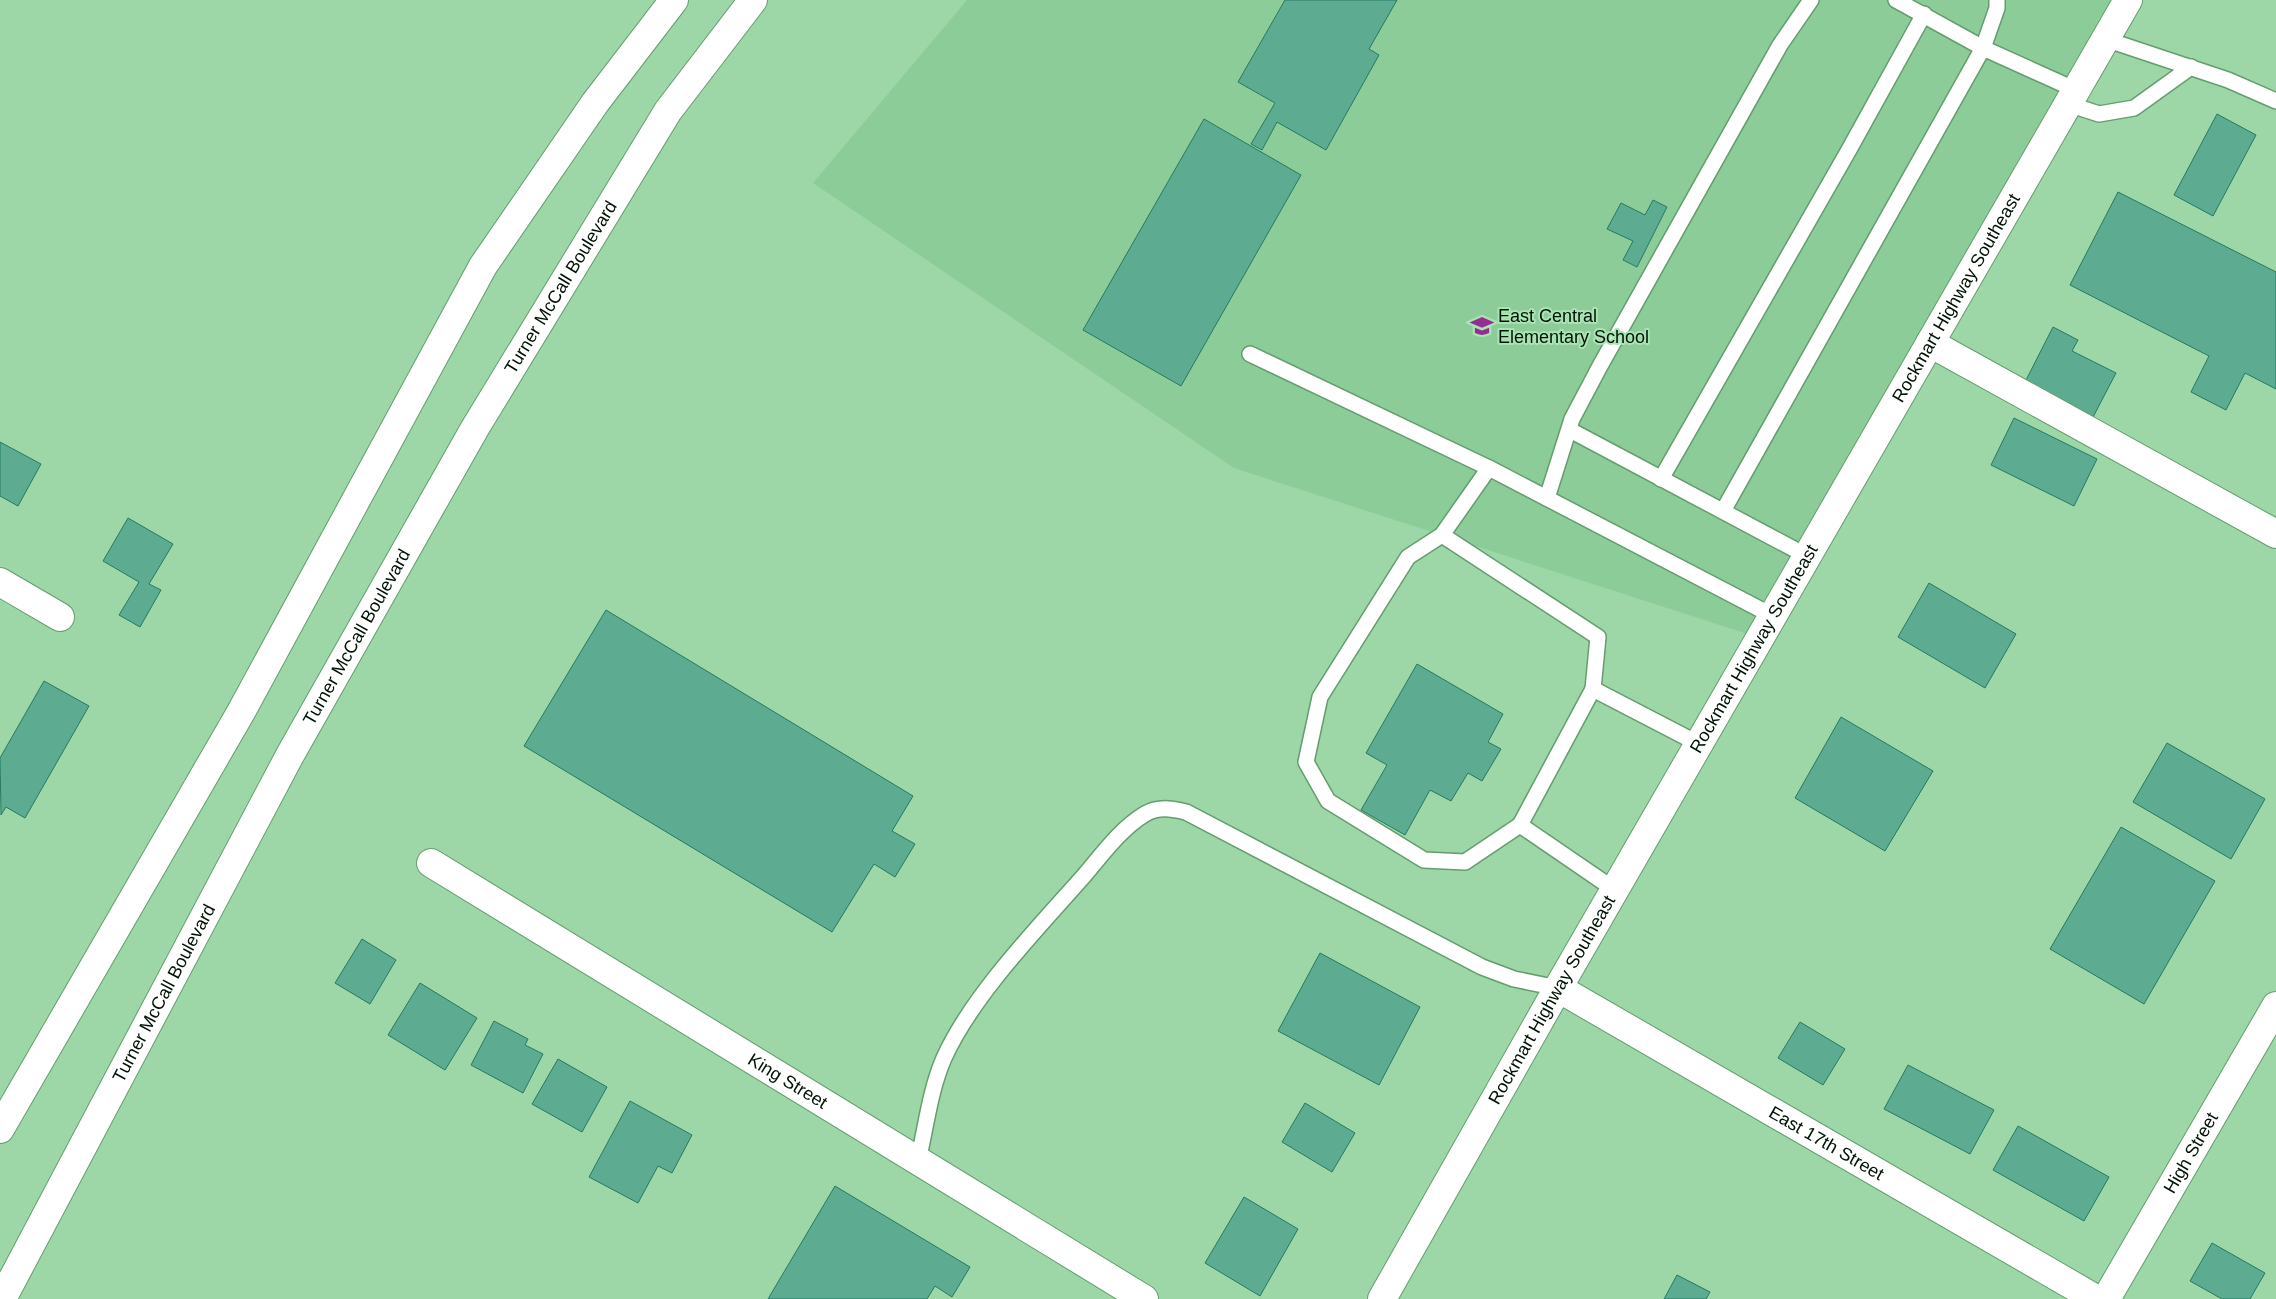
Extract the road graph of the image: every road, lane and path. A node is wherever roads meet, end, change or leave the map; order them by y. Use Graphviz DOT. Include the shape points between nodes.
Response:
graph roads {
  1 [pos="674,0"];
  2 [pos="753,0"];
  3 [pos="1811,0"];
  4 [pos="1896,0"];
  5 [pos="1997,0"];
  6 [pos="2128,0"];
  7 [pos="1924,14"];
  8 [pos="2106,39"];
  9 [pos="1983,48"];
  10 [pos="2191,67"];
  11 [pos="2072,97"];
  12 [pos="2276,101"];
  13 [pos="1930,343"];
  14 [pos="1250,354"];
  15 [pos="1570,430"];
  16 [pos="1489,468"];
  17 [pos="1661,479"];
  18 [pos="1547,498"];
  19 [pos="1723,511"];
  20 [pos="2276,534"];
  21 [pos="1442,535"];
  22 [pos="1808,556"];
  23 [pos="0,582"];
  24 [pos="1773,616"];
  25 [pos="60,617"];
  26 [pos="1593,689"];
  27 [pos="1699,744"];
  28 [pos="1520,826"];
  29 [pos="431,863"];
  30 [pos="1614,890"];
  31 [pos="1558,988"];
  32 [pos="2276,1006"];
  33 [pos="0,1129"];
  34 [pos="918,1161"];
  35 [pos="2,1299"];
  36 [pos="1144,1299"];
  37 [pos="1382,1299"];
  38 [pos="2096,1299"];
  39 [pos="2106,1299"];
  1 -- 33 [label="main road" via="594,103 483,266 242,712"];
  2 -- 35 [label="main road, Turner McCall Boulevard" via="668,111 475,428 290,755"];
  3 -- 15 [label="lane" via="1775,53 1600,366 1572,419"];
  4 -- 7 [label="lane"];
  5 -- 9 [label="lane"];
  6 -- 8 [label="main road, Rockmart Highway Southeast"];
  7 -- 9 [label="lane"];
  7 -- 17 [label="lane"];
  8 -- 10 [label="lane"];
  8 -- 11 [label="main road, Rockmart Highway Southeast"];
  9 -- 11 [label="lane"];
  9 -- 19 [label="lane"];
  10 -- 11 [label="lane" via="2134,108 2099,114"];
  10 -- 12 [label="lane"];
  11 -- 13 [label="main road, Rockmart Highway Southeast"];
  13 -- 20 [label="main road"];
  13 -- 22 [label="main road, Rockmart Highway Southeast"];
  14 -- 16 [label="lane"];
  15 -- 17 [label="lane"];
  15 -- 18 [label="lane"];
  16 -- 18 [label="lane"];
  16 -- 21 [label="lane"];
  17 -- 19 [label="lane"];
  18 -- 24 [label="lane"];
  19 -- 22 [label="lane"];
  21 -- 26 [label="lane" via="1598,637"];
  21 -- 28 [label="lane" via="1408,557 1320,697 1306,762 1328,801 1424,860 1465,862"];
  22 -- 24 [label="main road, Rockmart Highway Southeast"];
  23 -- 25 [label="main road"];
  24 -- 27 [label="main road, Rockmart Highway Southeast"];
  26 -- 27 [label="lane"];
  26 -- 28 [label="lane"];
  27 -- 30 [label="main road, Rockmart Highway Southeast"];
  28 -- 30 [label="lane"];
  29 -- 34 [label="main road, King Street"];
  30 -- 31 [label="main road, Rockmart Highway Southeast"];
  31 -- 34 [label="lane" via="1514,979 1482,967 1186,812 1163,808 1147,813 1127,827 1041,925 959,1030 936,1084"];
  31 -- 37 [label="main road, Rockmart Highway Southeast"];
  31 -- 38 [label="main road, East 17th Street"];
  32 -- 39 [label="main road, High Street"];
  34 -- 36 [label="main road, King Street"];
}
